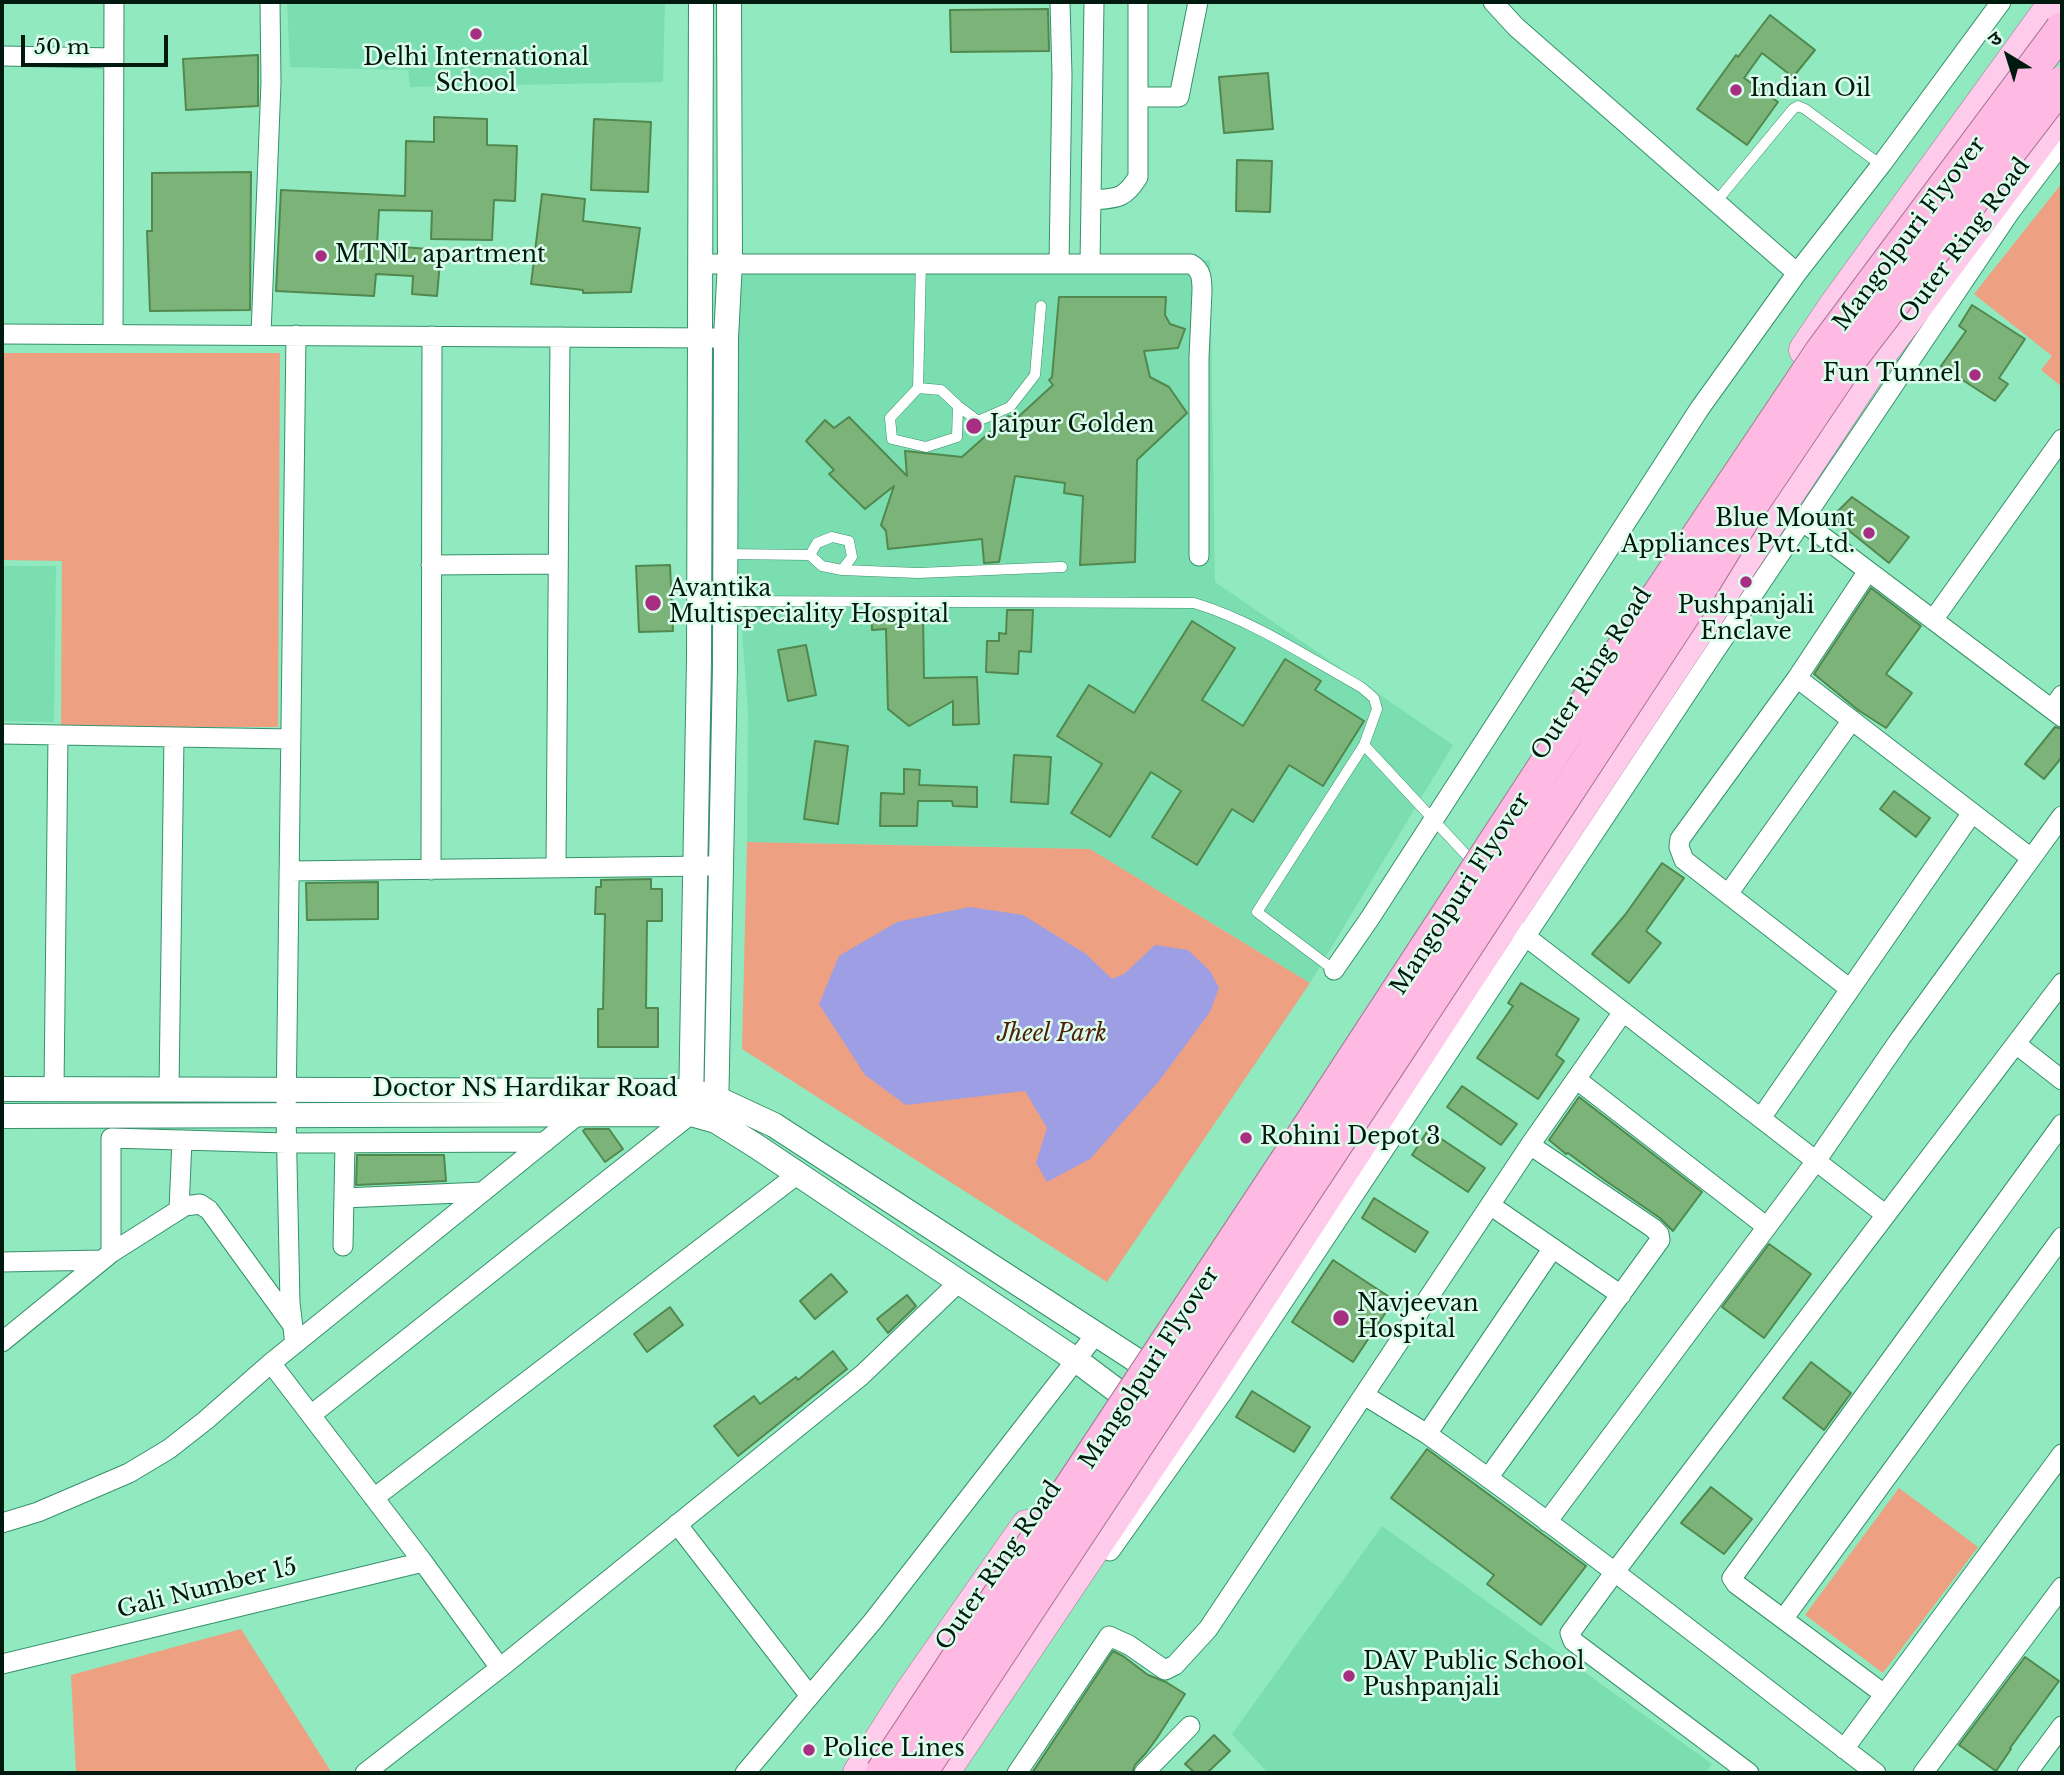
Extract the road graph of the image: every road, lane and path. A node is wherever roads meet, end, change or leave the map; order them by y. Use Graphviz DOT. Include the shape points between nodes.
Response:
graph roads {
  1 [pos="114,2"];
  2 [pos="270,2"];
  3 [pos="701,2"];
  4 [pos="729,2"];
  5 [pos="1060,2"];
  6 [pos="1094,2"];
  7 [pos="1138,2"];
  8 [pos="1198,2"];
  9 [pos="1493,2"];
  10 [pos="2001,2"];
  11 [pos="2055,2"];
  12 [pos="2062,29"];
  13 [pos="2,56"];
  14 [pos="114,58"];
  15 [pos="2062,83"];
  16 [pos="1138,97"];
  17 [pos="2062,111"];
  18 [pos="2062,143"];
  19 [pos="1881,165"];
  20 [pos="1091,200"];
  21 [pos="1716,202"];
  22 [pos="730,262"];
  23 [pos="921,263"];
  24 [pos="701,264"];
  25 [pos="1059,264"];
  26 [pos="1090,264"];
  27 [pos="1797,273"];
  28 [pos="1041,306"];
  29 [pos="2,334"];
  30 [pos="113,334"];
  31 [pos="261,334"];
  32 [pos="296,335"];
  33 [pos="432,336"];
  34 [pos="560,337"];
  35 [pos="700,338"];
  36 [pos="726,338"];
  37 [pos="918,388"];
  38 [pos="958,405"];
  39 [pos="2062,439"];
  40 [pos="1802,521"];
  41 [pos="725,554"];
  42 [pos="699,555"];
  43 [pos="810,555"];
  44 [pos="1199,556"];
  45 [pos="558,564"];
  46 [pos="432,565"];
  47 [pos="1062,567"];
  48 [pos="842,570"];
  49 [pos="1868,571"];
  50 [pos="724,601"];
  51 [pos="1934,620"];
  52 [pos="1797,678"];
  53 [pos="2059,707"];
  54 [pos="1852,720"];
  55 [pos="2,734"];
  56 [pos="58,735"];
  57 [pos="174,737"];
  58 [pos="291,739"];
  59 [pos="1364,745"];
  60 [pos="1972,813"];
  61 [pos="2062,816"];
  62 [pos="1433,821"];
  63 [pos="2031,858"];
  64 [pos="1470,859"];
  65 [pos="696,866"];
  66 [pos="721,866"];
  67 [pos="556,868"];
  68 [pos="432,870"];
  69 [pos="289,871"];
  70 [pos="1728,894"];
  71 [pos="1515,929"];
  72 [pos="1334,970"];
  73 [pos="2062,983"];
  74 [pos="1850,989"];
  75 [pos="1623,1012"];
  76 [pos="2016,1044"];
  77 [pos="1576,1079"];
  78 [pos="2062,1080"];
  79 [pos="2,1089"];
  80 [pos="54,1089"];
  81 [pos="169,1089"];
  82 [pos="286,1089"];
  83 [pos="691,1102"];
  84 [pos="716,1109"];
  85 [pos="579,1114"];
  86 [pos="286,1115"];
  87 [pos="2,1116"];
  88 [pos="1761,1118"];
  89 [pos="2062,1124"];
  90 [pos="182,1140"];
  91 [pos="545,1142"];
  92 [pos="286,1143"];
  93 [pos="345,1143"];
  94 [pos="1530,1145"];
  95 [pos="1816,1161"];
  96 [pos="798,1174"];
  97 [pos="484,1192"];
  98 [pos="344,1198"];
  99 [pos="1490,1205"];
  100 [pos="179,1210"];
  101 [pos="1886,1215"];
  102 [pos="1231,1222"];
  103 [pos="1767,1227"];
  104 [pos="2062,1237"];
  105 [pos="343,1246"];
  106 [pos="1553,1248"];
  107 [pos="1291,1250"];
  108 [pos="106,1256"];
  109 [pos="2,1262"];
  110 [pos="959,1282"];
  111 [pos="1621,1295"];
  112 [pos="294,1334"];
  113 [pos="1096,1334"];
  114 [pos="2,1342"];
  115 [pos="1076,1360"];
  116 [pos="1139,1362"];
  117 [pos="271,1363"];
  118 [pos="1120,1393"];
  119 [pos="1364,1395"];
  120 [pos="311,1415"];
  121 [pos="1427,1434"];
  122 [pos="2062,1454"];
  123 [pos="1488,1478"];
  124 [pos="374,1498"];
  125 [pos="1547,1522"];
  126 [pos="2,1523"];
  127 [pos="677,1524"];
  128 [pos="1016,1542"];
  129 [pos="423,1562"];
  130 [pos="1614,1573"];
  131 [pos="1071,1583"];
  132 [pos="2062,1587"];
  133 [pos="1784,1619"];
  134 [pos="2,1664"];
  135 [pos="500,1668"];
  136 [pos="1884,1694"];
  137 [pos="810,1696"];
  138 [pos="1190,1726"];
  139 [pos="2062,1726"];
  140 [pos="1844,1749"];
  141 [pos="365,1773"];
  142 [pos="745,1773"];
  143 [pos="859,1773"];
  144 [pos="881,1773"];
  145 [pos="920,1773"];
  146 [pos="943,1773"];
  147 [pos="961,1773"];
  148 [pos="1017,1773"];
  149 [pos="1144,1773"];
  150 [pos="1749,1773"];
  151 [pos="1876,1773"];
  152 [pos="1923,1773"];
  153 [pos="2027,1773"];
  1 -- 14 [label="street"];
  2 -- 31 [label="street"];
  3 -- 24 [label="street"];
  4 -- 22 [label="street"];
  5 -- 25 [label="street"];
  6 -- 20 [label="street"];
  7 -- 16 [label="street"];
  8 -- 16 [label="street" via="1179,97"];
  9 -- 21 [label="street"];
  10 -- 19 [label="street"];
  11 -- 64 [label="main road, Outer Ring Road" via="1833,307"];
  12 -- 144 [label="highway, Mangolpuri Flyover, bridge" via="1822,351"];
  13 -- 14 [label="street"];
  14 -- 30 [label="street"];
  15 -- 145 [label="highway, Mangolpuri Flyover, bridge" via="1845,366"];
  16 -- 20 [label="street" via="1138,177 1119,198"];
  17 -- 71 [label="main road, Outer Ring Road" via="1883,351"];
  18 -- 40 [label="street" via="2010,212"];
  19 -- 21 [label="lane" via="1798,106"];
  19 -- 27 [label="street"];
  20 -- 26 [label="street"];
  21 -- 27 [label="street"];
  22 -- 23 [label="street"];
  22 -- 24 [label="street"];
  22 -- 36 [label="street"];
  23 -- 25 [label="street"];
  23 -- 37 [label="lane"];
  24 -- 35 [label="street"];
  25 -- 26 [label="street"];
  26 -- 44 [label="street" via="1191,264 1200,272"];
  27 -- 62 [label="street" via="1700,408"];
  28 -- 38 [label="lane" via="1035,375 1010,407 978,421"];
  29 -- 30 [label="street"];
  30 -- 31 [label="street"];
  31 -- 32 [label="street"];
  32 -- 33 [label="street"];
  32 -- 58 [label="street"];
  33 -- 34 [label="street"];
  33 -- 46 [label="street"];
  34 -- 35 [label="street"];
  34 -- 45 [label="street"];
  35 -- 36 [label="street"];
  35 -- 42 [label="street"];
  36 -- 41 [label="street"];
  37 -- 38 [label="lane" via="941,390"];
  37 -- 38 [label="lane" via="890,418 892,439 926,447 957,437"];
  39 -- 51 [label="street"];
  40 -- 49 [label="street"];
  40 -- 71 [label="street"];
  41 -- 42 [label="lane"];
  41 -- 43 [label="lane"];
  41 -- 50 [label="street"];
  42 -- 65 [label="street"];
  43 -- 48 [label="lane" via="822,566"];
  43 -- 48 [label="lane" via="817,542 832,537 849,541 852,557"];
  45 -- 46 [label="street"];
  45 -- 67 [label="street"];
  46 -- 68 [label="street"];
  47 -- 48 [label="lane" via="918,573"];
  49 -- 51 [label="street"];
  49 -- 52 [label="street"];
  50 -- 59 [label="lane" via="1194,603 1251,626 1361,687 1374,698 1377,709"];
  50 -- 66 [label="street"];
  51 -- 53 [label="street"];
  52 -- 54 [label="street"];
  52 -- 70 [label="street" via="1680,839 1684,860"];
  54 -- 60 [label="street"];
  54 -- 70 [label="street"];
  55 -- 56 [label="street"];
  56 -- 57 [label="street"];
  56 -- 80 [label="street"];
  57 -- 58 [label="street"];
  57 -- 81 [label="street"];
  58 -- 69 [label="street"];
  59 -- 62 [label="lane"];
  59 -- 72 [label="lane" via="1257,912"];
  60 -- 63 [label="street"];
  60 -- 74 [label="street"];
  61 -- 63 [label="street"];
  62 -- 64 [label="lane"];
  62 -- 72 [label="street"];
  63 -- 95 [label="street"];
  64 -- 102 [label="main road, Outer Ring Road"];
  65 -- 66 [label="street"];
  65 -- 67 [label="street"];
  65 -- 83 [label="street"];
  66 -- 84 [label="street"];
  67 -- 68 [label="street"];
  68 -- 69 [label="street"];
  69 -- 82 [label="street"];
  70 -- 74 [label="street"];
  71 -- 75 [label="street"];
  71 -- 107 [label="main road, Outer Ring Road"];
  71 -- 147 [label="street" via="1225,1389 1038,1652"];
  73 -- 76 [label="street"];
  74 -- 88 [label="street"];
  75 -- 77 [label="street"];
  75 -- 88 [label="street"];
  76 -- 78 [label="street"];
  76 -- 101 [label="street"];
  77 -- 94 [label="street"];
  77 -- 103 [label="street"];
  79 -- 80 [label="street, Doctor NS Hardikar Road"];
  80 -- 81 [label="street, Doctor NS Hardikar Road"];
  81 -- 82 [label="street, Doctor NS Hardikar Road"];
  82 -- 83 [label="street, Doctor NS Hardikar Road"];
  82 -- 86 [label="street"];
  83 -- 84 [label="street, Doctor NS Hardikar Road"];
  83 -- 85 [label="street, Doctor NS Hardikar Road"];
  83 -- 120 [label="street"];
  84 -- 96 [label="street, Doctor NS Hardikar Road"];
  84 -- 113 [label="street, Doctor NS Hardikar Road" via="774,1125"];
  85 -- 86 [label="street, Doctor NS Hardikar Road"];
  85 -- 91 [label="street"];
  86 -- 87 [label="street, Doctor NS Hardikar Road"];
  86 -- 92 [label="street"];
  88 -- 95 [label="street"];
  89 -- 133 [label="street" via="1734,1573 1736,1584"];
  90 -- 92 [label="street"];
  90 -- 100 [label="street"];
  90 -- 108 [label="street" via="111,1138"];
  91 -- 93 [label="street"];
  91 -- 97 [label="street"];
  92 -- 93 [label="street"];
  92 -- 112 [label="street"];
  93 -- 98 [label="street"];
  94 -- 99 [label="street"];
  94 -- 111 [label="street" via="1659,1234 1660,1240"];
  95 -- 101 [label="street"];
  95 -- 103 [label="street"];
  96 -- 110 [label="street, Doctor NS Hardikar Road"];
  96 -- 124 [label="street"];
  97 -- 98 [label="street"];
  97 -- 112 [label="street"];
  98 -- 105 [label="street"];
  99 -- 106 [label="street"];
  99 -- 119 [label="street"];
  100 -- 108 [label="street"];
  100 -- 112 [label="street" via="200,1204 209,1210"];
  101 -- 130 [label="street"];
  102 -- 107 [label="main road"];
  102 -- 116 [label="main road, Outer Ring Road"];
  103 -- 125 [label="street"];
  104 -- 133 [label="street"];
  106 -- 111 [label="street"];
  106 -- 121 [label="street"];
  107 -- 131 [label="main road, Outer Ring Road"];
  108 -- 109 [label="street"];
  108 -- 114 [label="street"];
  110 -- 115 [label="street, Doctor NS Hardikar Road"];
  110 -- 127 [label="street" via="862,1375"];
  111 -- 123 [label="street"];
  112 -- 117 [label="street"];
  113 -- 115 [label="street"];
  113 -- 116 [label="street, Doctor NS Hardikar Road"];
  115 -- 118 [label="street, Doctor NS Hardikar Road"];
  115 -- 137 [label="street"];
  116 -- 118 [label="main road, Outer Ring Road"];
  117 -- 120 [label="street"];
  117 -- 126 [label="street" via="169,1449 129,1473"];
  118 -- 128 [label="main road, Outer Ring Road"];
  119 -- 121 [label="street"];
  119 -- 148 [label="street" via="1208,1629 1188,1652 1164,1670 1110,1636"];
  120 -- 124 [label="street"];
  121 -- 123 [label="street"];
  122 -- 136 [label="street"];
  123 -- 125 [label="street"];
  124 -- 129 [label="street"];
  125 -- 130 [label="street"];
  127 -- 135 [label="street"];
  127 -- 137 [label="street"];
  128 -- 131 [label="main road"];
  128 -- 143 [label="main road, Outer Ring Road"];
  129 -- 134 [label="street, Gali Number 15"];
  129 -- 135 [label="street"];
  130 -- 140 [label="street"];
  130 -- 150 [label="street" via="1570,1639"];
  131 -- 146 [label="main road, Outer Ring Road"];
  132 -- 152 [label="street"];
  133 -- 136 [label="street"];
  135 -- 141 [label="street"];
  136 -- 140 [label="street"];
  137 -- 142 [label="street"];
  138 -- 149 [label="street"];
  139 -- 153 [label="street"];
  140 -- 151 [label="street"];
}
